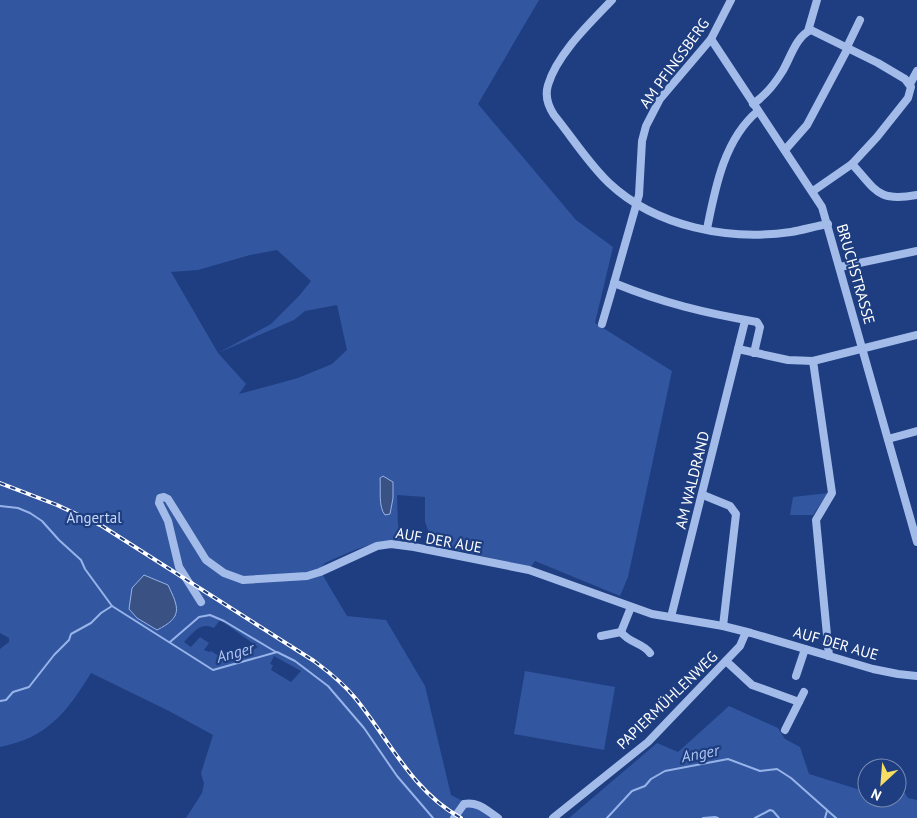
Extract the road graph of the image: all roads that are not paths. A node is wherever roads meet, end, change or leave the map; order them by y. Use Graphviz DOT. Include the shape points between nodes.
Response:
graph roads {
  1 [pos="612,0"];
  2 [pos="731,0"];
  3 [pos="817,0"];
  4 [pos="860,20"];
  5 [pos="808,30"];
  6 [pos="711,40"];
  7 [pos="848,47"];
  8 [pos="917,71"];
  9 [pos="910,84"];
  10 [pos="756,108"];
  11 [pos="785,150"];
  12 [pos="852,164"];
  13 [pos="813,191"];
  14 [pos="917,195"];
  15 [pos="637,202"];
  16 [pos="828,224"];
  17 [pos="707,230"];
  18 [pos="917,251"];
  19 [pos="840,267"];
  20 [pos="614,282"];
  21 [pos="745,321"];
  22 [pos="602,324"];
  23 [pos="917,335"];
  24 [pos="862,348"];
  25 [pos="738,349"];
  26 [pos="754,353"];
  27 [pos="813,361"];
  28 [pos="917,431"];
  29 [pos="888,439"];
  30 [pos="703,495"];
  31 [pos="917,542"];
  32 [pos="201,602"];
  33 [pos="631,607"];
  34 [pos="671,617"];
  35 [pos="723,626"];
  36 [pos="621,632"];
  37 [pos="746,632"];
  38 [pos="601,636"];
  39 [pos="805,649"];
  40 [pos="650,653"];
  41 [pos="829,656"];
  42 [pos="726,661"];
  43 [pos="796,676"];
  44 [pos="917,676"];
  45 [pos="804,692"];
  46 [pos="799,702"];
  47 [pos="785,730"];
  48 [pos="454,818"];
  49 [pos="498,818"];
  50 [pos="553,818"];
  1 -- 15 [label="street" via="565,53 548,85 547,100 600,174"];
  2 -- 6 [label="street, AM PFINGSBERG"];
  3 -- 5 [label="street"];
  4 -- 7 [label="street"];
  5 -- 7 [label="street"];
  5 -- 10 [label="street"];
  6 -- 10 [label="street, BRUCHSTRASSE"];
  6 -- 15 [label="street, AM PFINGSBERG" via="652,112 642,141"];
  7 -- 9 [label="street"];
  7 -- 11 [label="street" via="807,125"];
  8 -- 9 [label="street"];
  9 -- 12 [label="street" via="908,98"];
  10 -- 11 [label="street, BRUCHSTRASSE"];
  10 -- 17 [label="street" via="724,162"];
  11 -- 13 [label="street, BRUCHSTRASSE"];
  12 -- 13 [label="street"];
  12 -- 14 [label="street" via="882,195 895,198"];
  13 -- 16 [label="street, BRUCHSTRASSE"];
  15 -- 17 [label="street" via="666,218"];
  15 -- 20 [label="street, AM PFINGSBERG"];
  16 -- 17 [label="street" via="756,235"];
  16 -- 19 [label="street, BRUCHSTRASSE"];
  18 -- 19 [label="street"];
  19 -- 24 [label="street, BRUCHSTRASSE"];
  20 -- 21 [label="street" via="670,304"];
  20 -- 22 [label="street, AM PFINGSBERG"];
  21 -- 25 [label="street, AM WALDRAND"];
  21 -- 26 [label="street" via="760,325"];
  23 -- 24 [label="street"];
  24 -- 27 [label="street"];
  24 -- 29 [label="street, BRUCHSTRASSE"];
  25 -- 26 [label="street"];
  25 -- 30 [label="street, AM WALDRAND"];
  26 -- 27 [label="street"];
  27 -- 41 [label="street" via="832,493 816,520"];
  28 -- 29 [label="street"];
  29 -- 31 [label="street, BRUCHSTRASSE"];
  30 -- 34 [label="street, AM WALDRAND"];
  30 -- 35 [label="street" via="730,506 736,515"];
  32 -- 33 [label="street, AUF DER AUE" via="179,567 159,499 168,499 206,560 217,569 243,580 307,576 377,546 390,544 529,570"];
  33 -- 34 [label="street, AUF DER AUE"];
  33 -- 36 [label="street"];
  34 -- 35 [label="street, AUF DER AUE"];
  35 -- 37 [label="street, AUF DER AUE"];
  36 -- 38 [label="street"];
  36 -- 40 [label="street"];
  37 -- 39 [label="street, AUF DER AUE"];
  37 -- 42 [label="street, PAPIERMÜHLENWEG" via="742,643"];
  39 -- 41 [label="street, AUF DER AUE"];
  39 -- 43 [label="street"];
  41 -- 44 [label="street, AUF DER AUE" via="882,671"];
  42 -- 46 [label="street" via="752,684"];
  42 -- 50 [label="street, PAPIERMÜHLENWEG" via="648,742"];
  45 -- 46 [label="street"];
  46 -- 47 [label="street"];
  48 -- 49 [label="street" via="464,804 471,802"];
}
